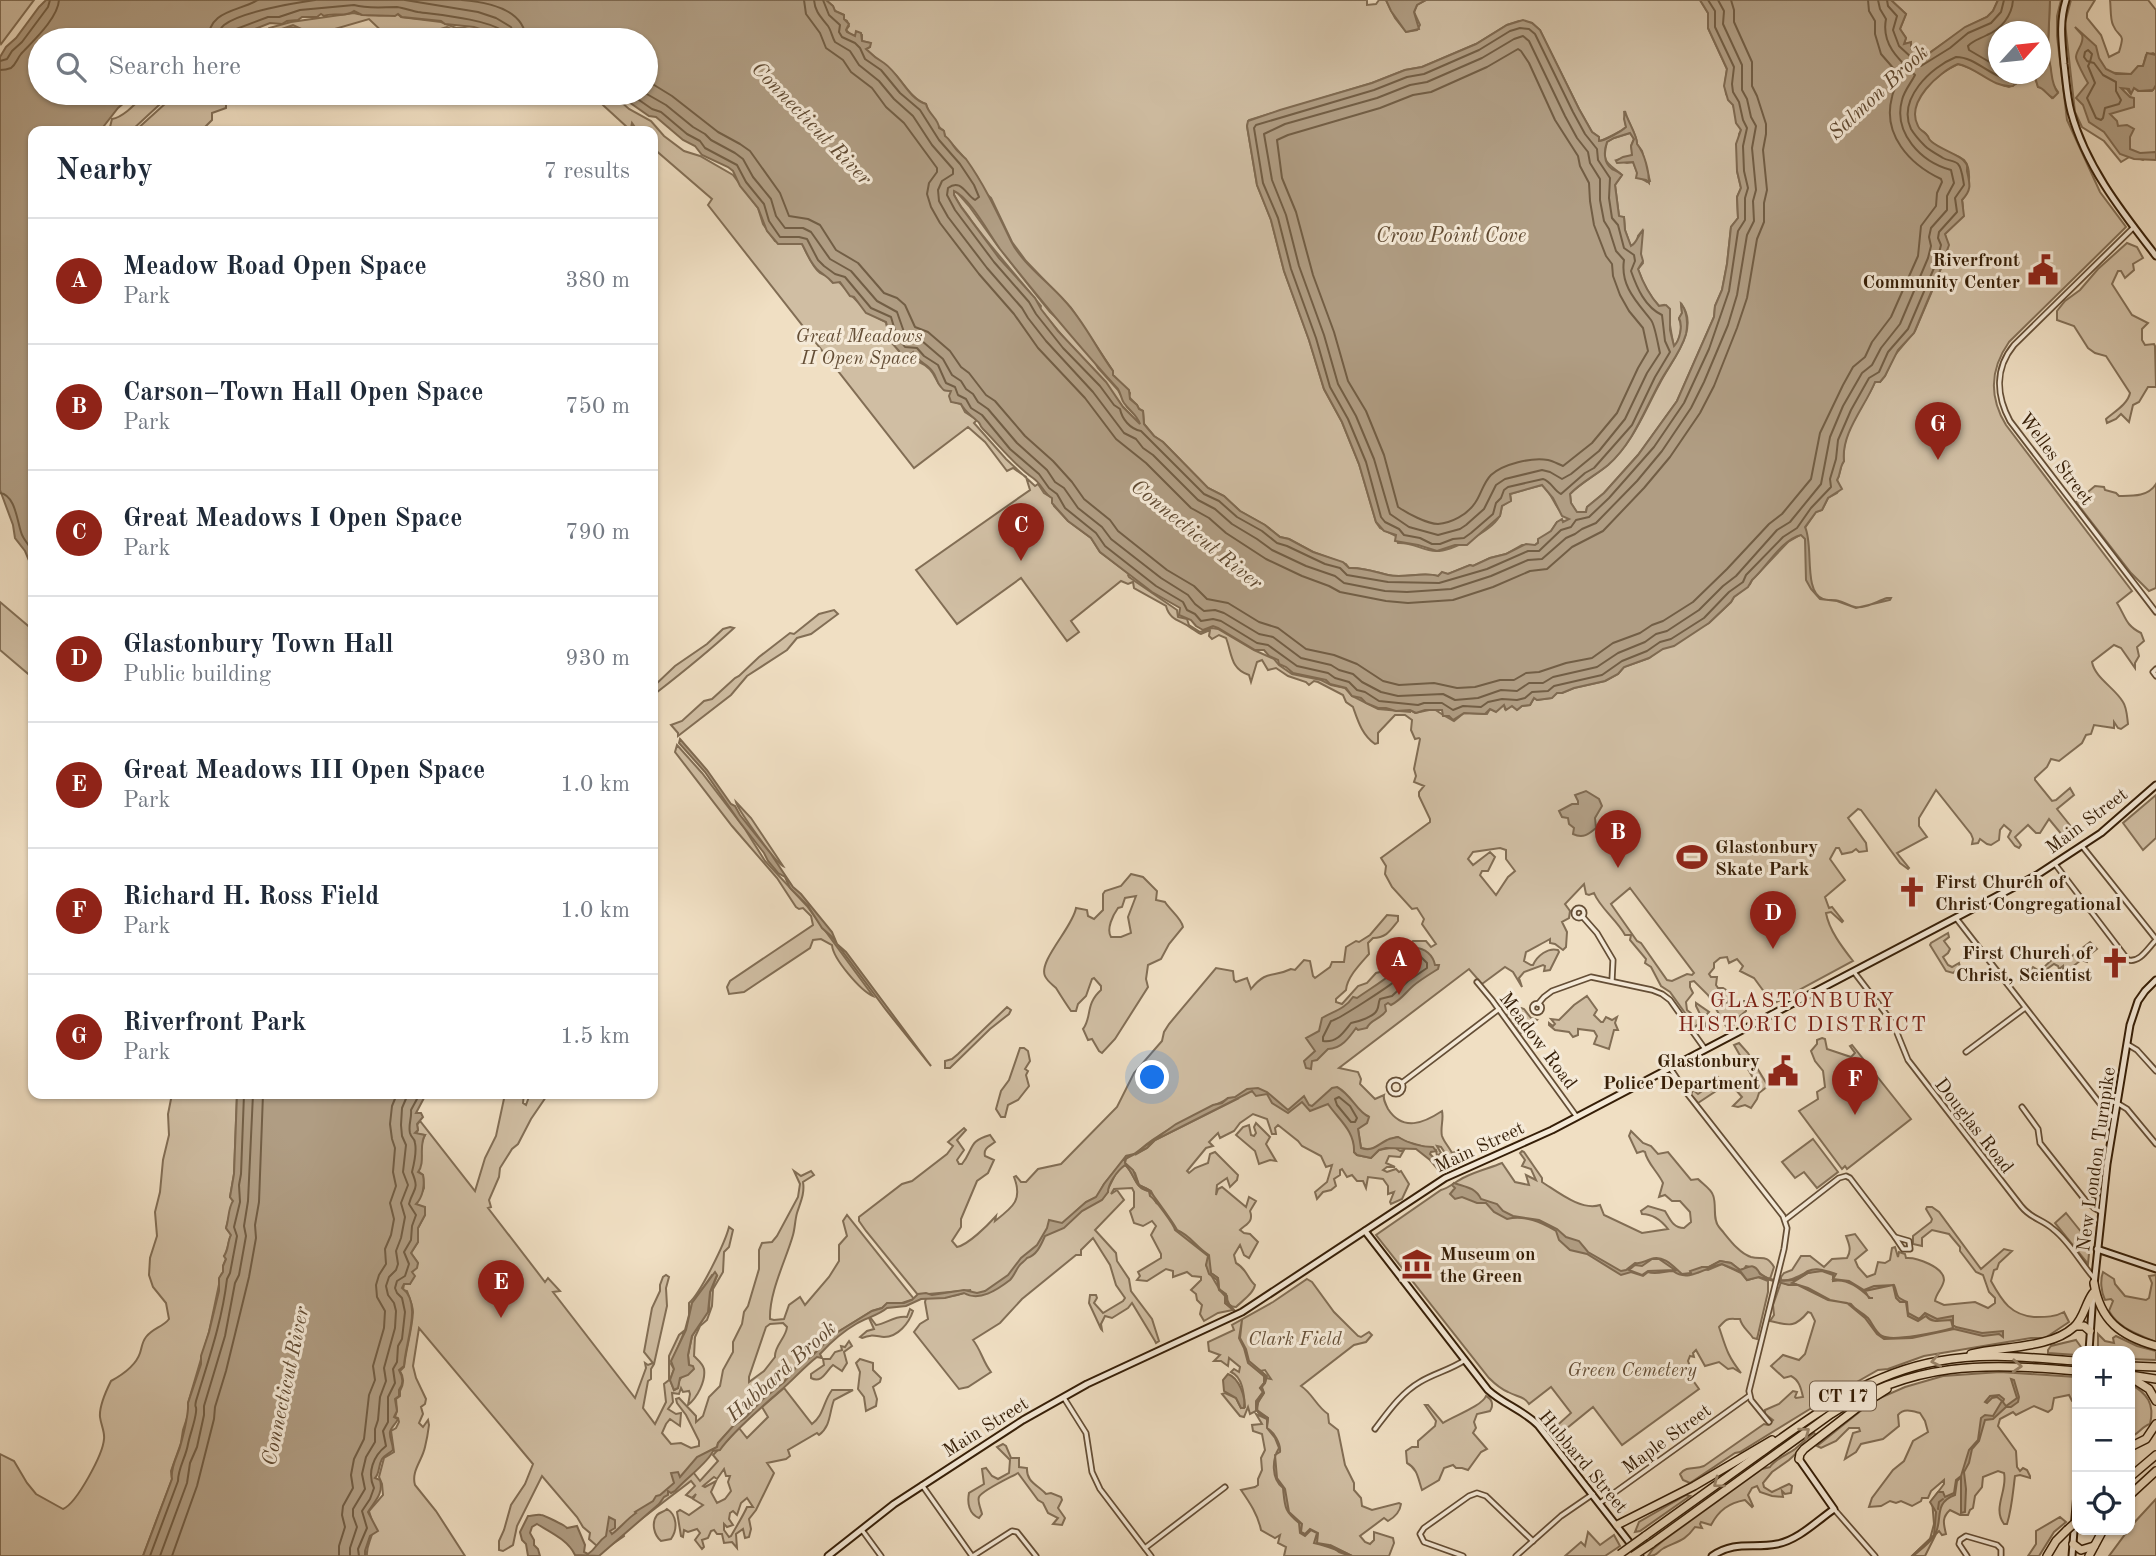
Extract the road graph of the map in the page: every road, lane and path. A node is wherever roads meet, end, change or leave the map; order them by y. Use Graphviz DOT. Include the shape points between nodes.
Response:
graph roads {
  1 [pos="2066,0"];
  2 [pos="2134,227"];
  3 [pos="2156,256"];
  4 [pos="2156,612"];
  5 [pos="2156,670"];
  6 [pos="2156,676"];
  7 [pos="2156,785"];
  8 [pos="2082,846"];
  9 [pos="2055,864"];
  10 [pos="1582,916"];
  11 [pos="1956,918"];
  12 [pos="2156,940"];
  13 [pos="1854,972"];
  14 [pos="1612,980"];
  15 [pos="2156,980"];
  16 [pos="1477,982"];
  17 [pos="1538,1004"];
  18 [pos="2025,1008"];
  19 [pos="1499,1009"];
  20 [pos="2127,1044"];
  21 [pos="1706,1050"];
  22 [pos="1966,1052"];
  23 [pos="1670,1068"];
  24 [pos="2156,1071"];
  25 [pos="1403,1082"];
  26 [pos="2117,1103"];
  27 [pos="2021,1107"];
  28 [pos="1577,1117"];
  29 [pos="2115,1118"];
  30 [pos="2156,1144"];
  31 [pos="2101,1212"];
  32 [pos="1785,1220"];
  33 [pos="1365,1231"];
  34 [pos="1895,1237"];
  35 [pos="2097,1248"];
  36 [pos="2156,1269"];
  37 [pos="2094,1281"];
  38 [pos="2093,1293"];
  39 [pos="2076,1326"];
  40 [pos="2090,1331"];
  41 [pos="2089,1346"];
  42 [pos="2156,1346"];
  43 [pos="1961,1358"];
  44 [pos="1465,1360"];
  45 [pos="2072,1361"];
  46 [pos="2135,1366"];
  47 [pos="2156,1367"];
  48 [pos="2072,1371"];
  49 [pos="2135,1377"];
  50 [pos="2135,1379"];
  51 [pos="2156,1380"];
  52 [pos="1896,1382"];
  53 [pos="1063,1396"];
  54 [pos="1750,1396"];
  55 [pos="2156,1401"];
  56 [pos="1769,1422"];
  57 [pos="2156,1424"];
  58 [pos="1375,1429"];
  59 [pos="1783,1437"];
  60 [pos="2135,1445"];
  61 [pos="2156,1455"];
  62 [pos="1799,1459"];
  63 [pos="2156,1471"];
  64 [pos="2135,1473"];
  65 [pos="922,1485"];
  66 [pos="1225,1487"];
  67 [pos="2135,1490"];
  68 [pos="1593,1494"];
  69 [pos="1600,1503"];
  70 [pos="1834,1509"];
  71 [pos="1617,1525"];
  72 [pos="2072,1526"];
  73 [pos="861,1528"];
  74 [pos="2100,1535"];
  75 [pos="1534,1541"];
  76 [pos="2094,1546"];
  77 [pos="1145,1548"];
  78 [pos="2072,1552"];
  79 [pos="1619,1555"];
  80 [pos="828,1556"];
  81 [pos="881,1556"];
  82 [pos="973,1556"];
  83 [pos="1036,1556"];
  84 [pos="1151,1556"];
  85 [pos="1463,1556"];
  86 [pos="1516,1556"];
  87 [pos="1633,1556"];
  88 [pos="1640,1556"];
  89 [pos="1712,1556"];
  90 [pos="1875,1556"];
  91 [pos="1967,1556"];
  92 [pos="2001,1556"];
  93 [pos="2047,1556"];
  94 [pos="2089,1556"];
  1 -- 2 [label="main road" via="2061,31 2071,111 2101,181"];
  2 -- 3 [label="main road"];
  2 -- 4 [label="street, Welles Street" via="2011,349 2001,367 1999,392 2010,421"];
  5 -- 6 [label="street"];
  7 -- 8 [label="main road, Main Street"];
  8 -- 9 [label="main road, Main Street"];
  8 -- 12 [label="street"];
  9 -- 11 [label="main road, Main Street"];
  9 -- 12 [label="street" via="2126,958 2137,960"];
  10 -- 14 [label="street" via="1613,960"];
  11 -- 13 [label="main road, Main Street"];
  11 -- 18 [label="street"];
  13 -- 21 [label="main road, Main Street"];
  13 -- 37 [label="street, Douglas Road" via="1893,1022 1908,1060 2022,1209 2057,1233"];
  14 -- 17 [label="street" via="1583,979 1552,991"];
  14 -- 21 [label="street" via="1662,994"];
  15 -- 20 [label="main road, New London Turnpike" via="2135,1007"];
  16 -- 19 [label="street, Meadow Road"];
  18 -- 22 [label="street"];
  18 -- 29 [label="street"];
  19 -- 25 [label="street"];
  19 -- 28 [label="street, Meadow Road"];
  20 -- 24 [label="street"];
  20 -- 26 [label="main road, New London Turnpike"];
  21 -- 23 [label="main road, Main Street"];
  23 -- 28 [label="main road, Main Street"];
  23 -- 32 [label="street"];
  25 -- 25 [label="street" via="1399,1093 1389,1090 1391,1082"];
  26 -- 29 [label="main road, New London Turnpike"];
  26 -- 30 [label="street"];
  27 -- 31 [label="street" via="2038,1129 2048,1153 2089,1204"];
  28 -- 33 [label="main road, Main Street" via="1445,1178"];
  29 -- 31 [label="main road, New London Turnpike"];
  31 -- 35 [label="main road, New London Turnpike"];
  32 -- 34 [label="street" via="1846,1176"];
  32 -- 54 [label="street" via="1787,1236"];
  33 -- 44 [label="main road, Hubbard Street"];
  33 -- 53 [label="main road, Main Street" via="1242,1312"];
  34 -- 34 [label="street" via="1903,1250 1910,1249 1909,1241"];
  35 -- 36 [label="main road"];
  35 -- 37 [label="main road, New London Turnpike"];
  37 -- 38 [label="main road, New London Turnpike"];
  37 -- 42 [label="highway" via="2109,1321 2131,1337"];
  38 -- 39 [label="highway"];
  38 -- 40 [label="main road, New London Turnpike"];
  39 -- 40 [label="highway"];
  39 -- 43 [label="highway" via="2046,1341"];
  40 -- 41 [label="main road, New London Turnpike"];
  43 -- 45 [label="highway, CT 17"];
  43 -- 59 [label="highway, CT 17, one-way" via="1877,1379 1834,1401"];
  44 -- 58 [label="street" via="1410,1388"];
  44 -- 68 [label="main road, Hubbard Street" via="1496,1397 1535,1422"];
  46 -- 47 [label="highway"];
  52 -- 48 [label="highway, CT 17, one-way" via="1972,1366"];
  49 -- 51 [label="highway"];
  50 -- 55 [label="highway"];
  52 -- 62 [label="highway" via="1804,1449"];
  87 -- 52 [label="highway, CT 17, one-way, bridge" via="1832,1414"];
  53 -- 65 [label="main road, Main Street"];
  53 -- 77 [label="street" via="1086,1433 1092,1472 1100,1489"];
  54 -- 56 [label="street"];
  54 -- 69 [label="street, Maple Street"];
  57 -- 60 [label="highway" via="2147,1439"];
  59 -- 71 [label="highway"];
  59 -- 79 [label="highway, CT 17, one-way, bridge"];
  61 -- 64 [label="highway"];
  62 -- 70 [label="main road"];
  63 -- 67 [label="highway"];
  65 -- 73 [label="main road, Main Street"];
  65 -- 82 [label="street"];
  66 -- 77 [label="street"];
  68 -- 69 [label="main road, Hubbard Street"];
  68 -- 75 [label="street"];
  69 -- 71 [label="main road, Hubbard Street"];
  70 -- 89 [label="main road" via="1786,1542 1729,1547"];
  70 -- 90 [label="street"];
  71 -- 88 [label="main road, Hubbard Street"];
  72 -- 93 [label="highway, bridge"];
  73 -- 80 [label="main road, Main Street"];
  73 -- 81 [label="street"];
  74 -- 76 [label="highway"];
  75 -- 85 [label="street" via="1486,1496 1476,1493 1420,1534 1424,1542"];
  75 -- 86 [label="street"];
  76 -- 78 [label="highway"];
  76 -- 94 [label="highway"];
  77 -- 84 [label="street"];
  82 -- 83 [label="street" via="1012,1531"];
  91 -- 92 [label="street" via="1959,1544 1966,1536 1997,1545"];
}
